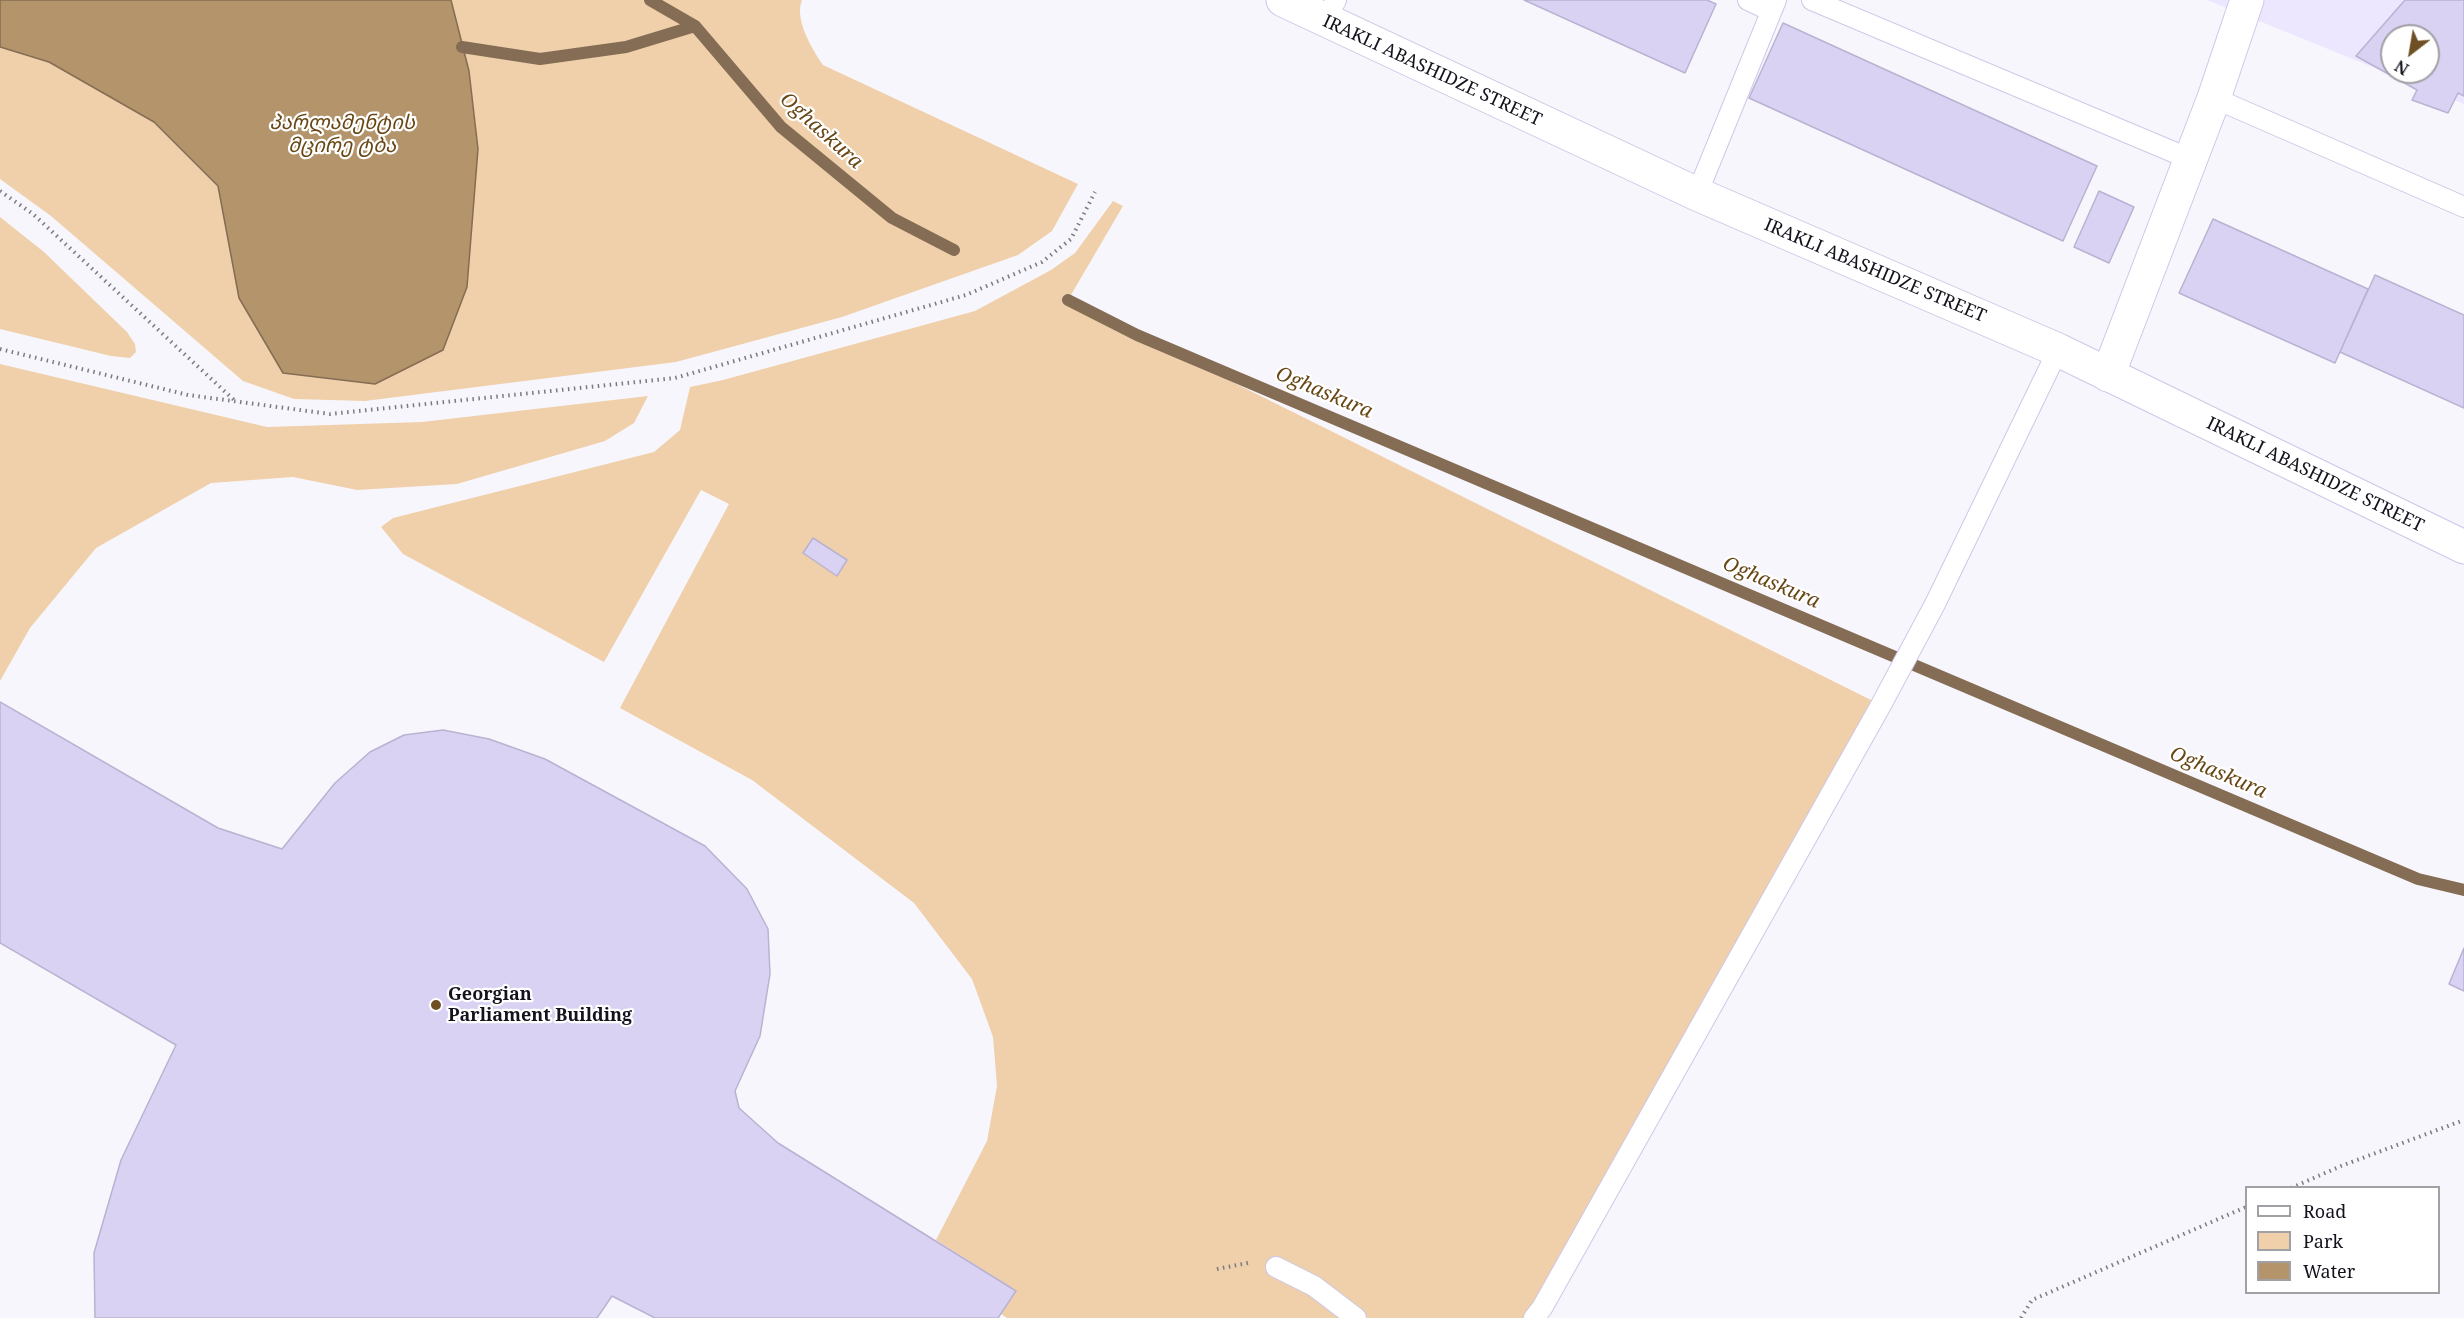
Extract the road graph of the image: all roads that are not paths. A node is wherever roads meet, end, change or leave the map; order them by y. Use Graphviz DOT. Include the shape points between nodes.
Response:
graph roads {
  1 [pos="1283,0"];
  2 [pos="1748,0"];
  3 [pos="1812,0"];
  4 [pos="2247,0"];
  5 [pos="1774,6"];
  6 [pos="1331,11"];
  7 [pos="2214,98"];
  8 [pos="2190,159"];
  9 [pos="1697,194"];
  10 [pos="2464,207"];
  11 [pos="2058,350"];
  12 [pos="2108,375"];
  13 [pos="2464,547"];
  14 [pos="1276,1267"];
  15 [pos="1356,1318"];
  16 [pos="1534,1318"];
  1 -- 6 [label="main road, IRAKLI ABASHIDZE STREET"];
  2 -- 5 [label="lane"];
  3 -- 8 [label="lane"];
  4 -- 7 [label="main road"];
  5 -- 9 [label="lane"];
  6 -- 9 [label="main road, IRAKLI ABASHIDZE STREET"];
  7 -- 8 [label="main road"];
  7 -- 10 [label="lane"];
  8 -- 12 [label="main road"];
  9 -- 11 [label="main road, IRAKLI ABASHIDZE STREET"];
  11 -- 12 [label="main road, IRAKLI ABASHIDZE STREET"];
  11 -- 16 [label="lane" via="1935,604 1881,705"];
  12 -- 13 [label="main road, IRAKLI ABASHIDZE STREET"];
  14 -- 15 [label="lane" via="1314,1286"];
}
